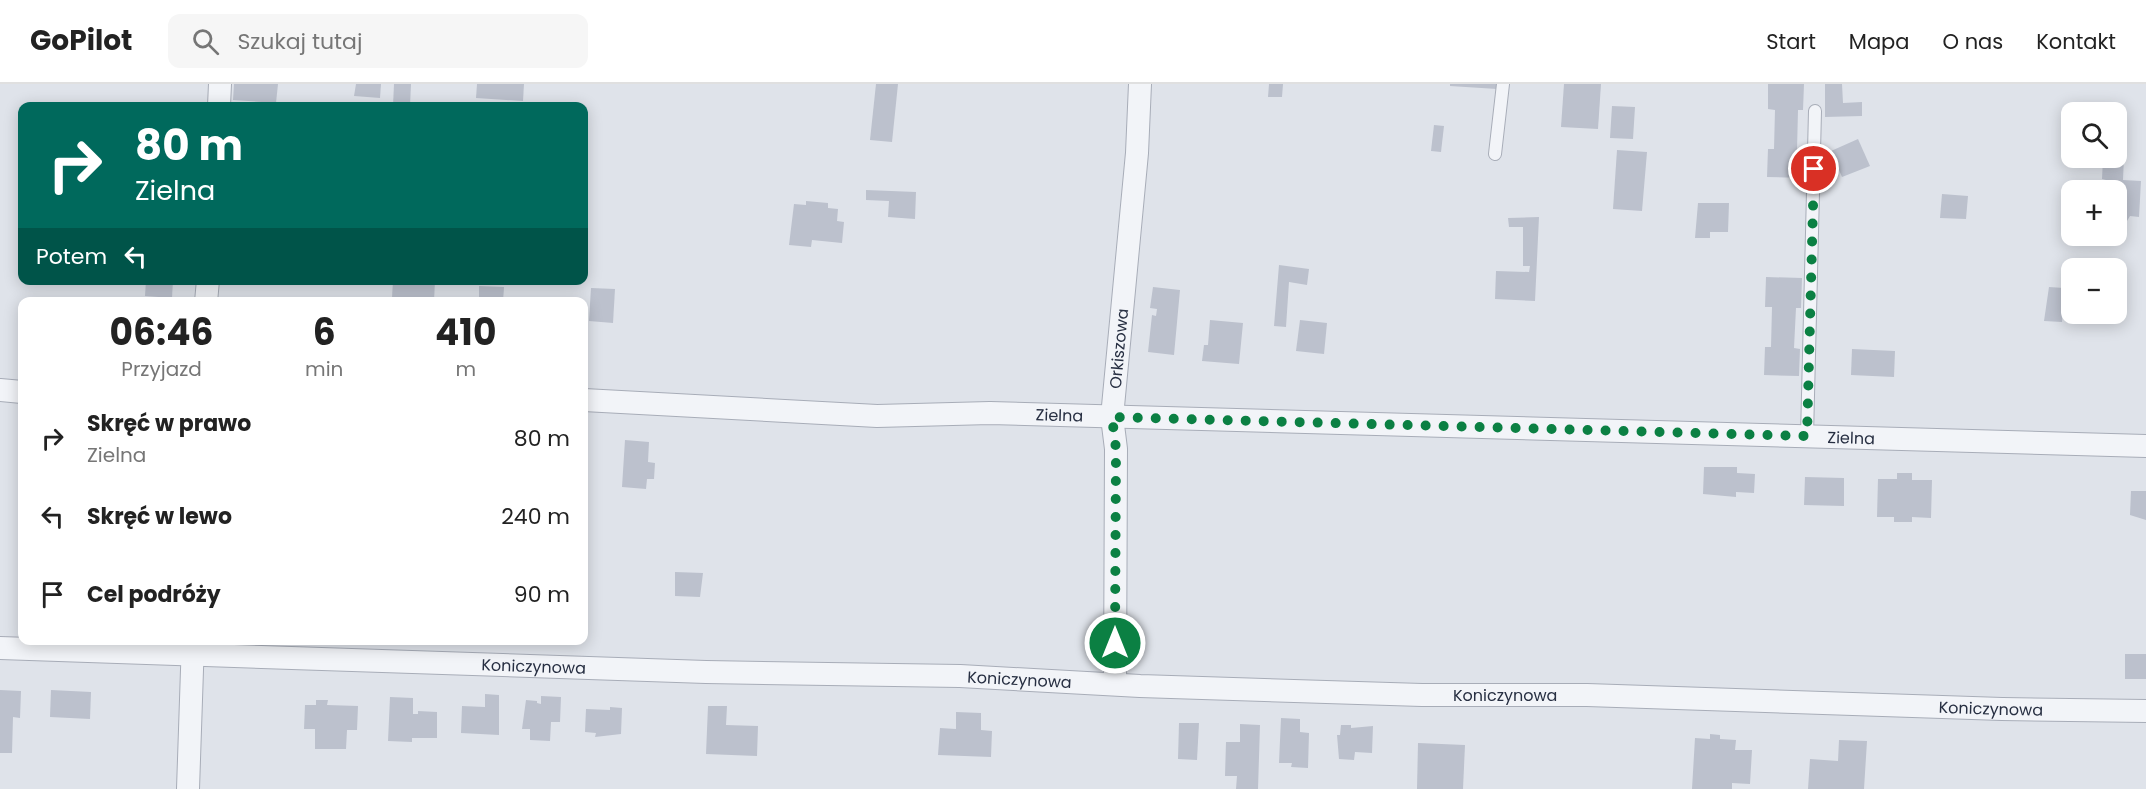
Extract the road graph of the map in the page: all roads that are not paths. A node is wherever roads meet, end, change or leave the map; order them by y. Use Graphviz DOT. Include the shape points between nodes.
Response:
graph roads {
  1 [pos="220,84"];
  2 [pos="1140,84"];
  3 [pos="1503,84"];
  4 [pos="219,102"];
  5 [pos="1815,111"];
  6 [pos="1496,154"];
  7 [pos="0,390"];
  8 [pos="18,392"];
  9 [pos="588,400"];
  10 [pos="1112,417"];
  11 [pos="1807,436"];
  12 [pos="2146,446"];
  13 [pos="192,647"];
  14 [pos="0,648"];
  15 [pos="1115,684"];
  16 [pos="2146,711"];
  17 [pos="188,789"];
  1 -- 4 [label="street"];
  2 -- 10 [label="street, Orkiszowa"];
  3 -- 6 [label="lane"];
  5 -- 11 [label="lane"];
  7 -- 8 [label="street"];
  9 -- 10 [label="street, Zielna" via="877,416 990,413"];
  10 -- 11 [label="street, Zielna"];
  10 -- 15 [label="street, Orkiszowa" via="1116,449"];
  11 -- 12 [label="street, Zielna"];
  13 -- 14 [label="street, Koniczynowa"];
  13 -- 15 [label="street, Koniczynowa" via="706,672 960,676"];
  13 -- 17 [label="street"];
  15 -- 16 [label="street, Koniczynowa" via="1411,695 1587,695"];
}
